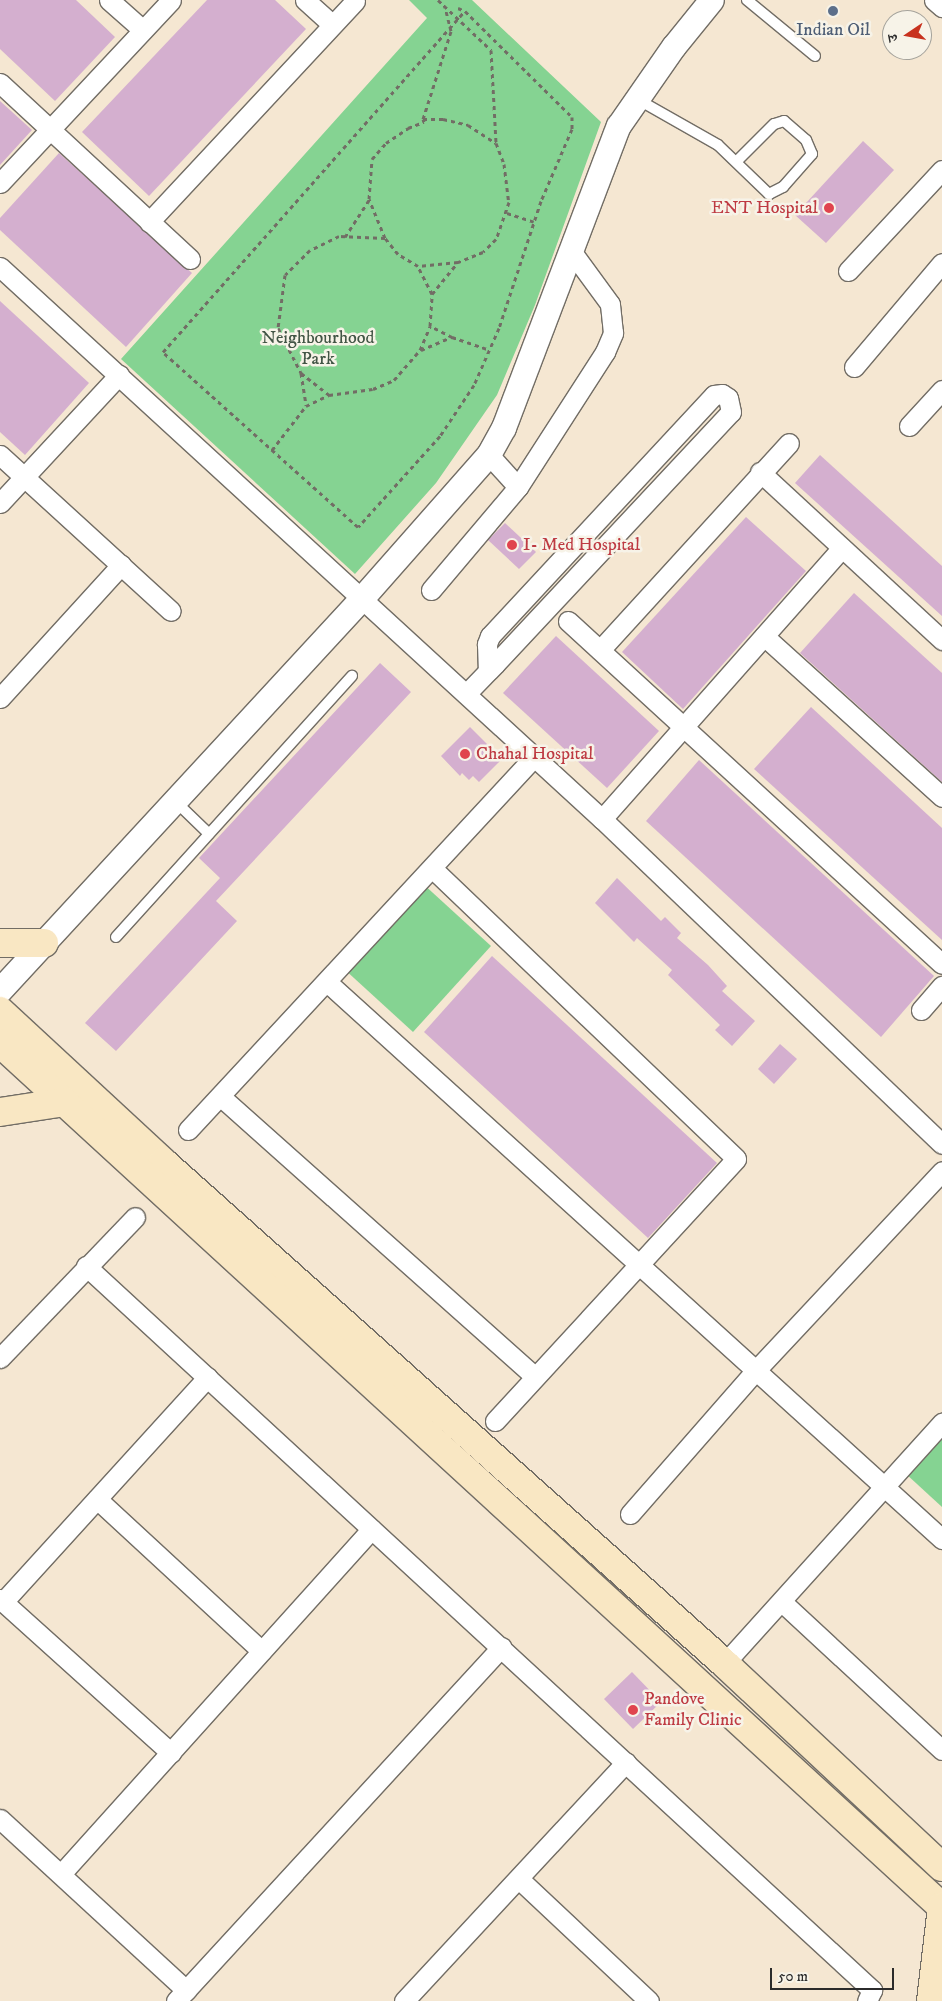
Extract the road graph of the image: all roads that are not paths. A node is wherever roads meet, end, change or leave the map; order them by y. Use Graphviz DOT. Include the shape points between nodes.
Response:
graph roads {
  1 [pos="109,0"];
  2 [pos="171,0"];
  3 [pos="305,0"];
  4 [pos="712,0"];
  5 [pos="747,0"];
  6 [pos="934,0"];
  7 [pos="355,1"];
  8 [pos="942,7"];
  9 [pos="332,24"];
  10 [pos="143,30"];
  11 [pos="815,56"];
  12 [pos="0,83"];
  13 [pos="636,98"];
  14 [pos="50,130"];
  15 [pos="737,161"];
  16 [pos="942,170"];
  17 [pos="0,183"];
  18 [pos="150,222"];
  19 [pos="572,252"];
  20 [pos="190,260"];
  21 [pos="942,263"];
  22 [pos="0,267"];
  23 [pos="848,272"];
  24 [pos="854,367"];
  25 [pos="119,375"];
  26 [pos="942,390"];
  27 [pos="909,426"];
  28 [pos="789,442"];
  29 [pos="489,454"];
  30 [pos="0,455"];
  31 [pos="760,472"];
  32 [pos="24,477"];
  33 [pos="518,487"];
  34 [pos="0,503"];
  35 [pos="842,548"];
  36 [pos="121,565"];
  37 [pos="431,590"];
  38 [pos="362,599"];
  39 [pos="171,611"];
  40 [pos="568,621"];
  41 [pos="764,636"];
  42 [pos="942,640"];
  43 [pos="600,650"];
  44 [pos="488,672"];
  45 [pos="352,676"];
  46 [pos="466,694"];
  47 [pos="0,698"];
  48 [pos="685,726"];
  49 [pos="534,757"];
  50 [pos="942,797"];
  51 [pos="175,801"];
  52 [pos="602,819"];
  53 [pos="209,834"];
  54 [pos="433,869"];
  55 [pos="116,937"];
  56 [pos="0,943"];
  57 [pos="44,943"];
  58 [pos="942,964"];
  59 [pos="327,982"];
  60 [pos="942,986"];
  61 [pos="0,991"];
  62 [pos="921,1010"];
  63 [pos="0,1012"];
  64 [pos="0,1043"];
  65 [pos="220,1096"];
  66 [pos="64,1102"];
  67 [pos="0,1112"];
  68 [pos="188,1130"];
  69 [pos="942,1144"];
  70 [pos="942,1171"];
  71 [pos="135,1217"];
  72 [pos="640,1263"];
  73 [pos="86,1266"];
  74 [pos="0,1358"];
  75 [pos="757,1369"];
  76 [pos="535,1377"];
  77 [pos="208,1378"];
  78 [pos="495,1421"];
  79 [pos="942,1423"];
  80 [pos="885,1486"];
  81 [pos="97,1499"];
  82 [pos="630,1514"];
  83 [pos="372,1529"];
  84 [pos="942,1540"];
  85 [pos="1,1601"];
  86 [pos="782,1602"];
  87 [pos="501,1647"];
  88 [pos="262,1652"];
  89 [pos="733,1654"];
  90 [pos="942,1750"];
  91 [pos="171,1753"];
  92 [pos="626,1762"];
  93 [pos="0,1819"];
  94 [pos="942,1868"];
  95 [pos="61,1874"];
  96 [pos="519,1880"];
  97 [pos="942,1907"];
  98 [pos="181,1996"];
  99 [pos="407,2000"];
  100 [pos="645,2000"];
  101 [pos="867,2001"];
  102 [pos="931,2001"];
  1 -- 10 [label="street"];
  2 -- 10 [label="street"];
  3 -- 9 [label="street"];
  4 -- 13 [label="street"];
  5 -- 11 [label="lane"];
  6 -- 8 [label="street"];
  7 -- 9 [label="street"];
  9 -- 18 [label="street"];
  10 -- 14 [label="street"];
  12 -- 14 [label="street"];
  13 -- 15 [label="lane" via="718,145"];
  13 -- 19 [label="street" via="620,126"];
  14 -- 17 [label="street"];
  14 -- 18 [label="street"];
  15 -- 15 [label="lane" via="763,190 774,194 812,154 806,140 784,122 774,124"];
  16 -- 23 [label="street"];
  18 -- 20 [label="street"];
  19 -- 29 [label="street" via="504,428"];
  19 -- 33 [label="street" via="610,304 613,333 605,352"];
  21 -- 24 [label="street"];
  22 -- 25 [label="street"];
  25 -- 32 [label="street"];
  25 -- 38 [label="street"];
  26 -- 27 [label="street"];
  28 -- 31 [label="street"];
  29 -- 33 [label="street"];
  29 -- 38 [label="street"];
  30 -- 32 [label="street"];
  31 -- 35 [label="street"];
  31 -- 43 [label="street"];
  32 -- 34 [label="street"];
  32 -- 36 [label="street"];
  33 -- 37 [label="street"];
  35 -- 41 [label="street"];
  35 -- 42 [label="street"];
  36 -- 39 [label="street"];
  36 -- 47 [label="street"];
  38 -- 46 [label="street"];
  38 -- 51 [label="street"];
  40 -- 43 [label="street"];
  41 -- 48 [label="street"];
  41 -- 50 [label="street"];
  43 -- 48 [label="street"];
  44 -- 44 [label="street" via="731,412 728,398 722,394 714,395 490,636 487,644"];
  44 -- 46 [label="street"];
  45 -- 53 [label="lane"];
  46 -- 49 [label="street"];
  48 -- 52 [label="street"];
  48 -- 58 [label="street"];
  49 -- 52 [label="street"];
  49 -- 54 [label="street"];
  51 -- 53 [label="lane"];
  51 -- 57 [label="street"];
  52 -- 69 [label="street"];
  53 -- 55 [label="lane"];
  54 -- 59 [label="street"];
  54 -- 72 [label="street" via="736,1159"];
  56 -- 57 [label="main road"];
  57 -- 61 [label="street"];
  59 -- 65 [label="street"];
  59 -- 72 [label="street"];
  60 -- 62 [label="street"];
  63 -- 94 [label="main road" via="163,1162 725,1664"];
  64 -- 66 [label="main road"];
  65 -- 68 [label="street"];
  65 -- 76 [label="street"];
  66 -- 67 [label="main road"];
  66 -- 97 [label="main road"];
  70 -- 75 [label="street"];
  71 -- 73 [label="street"];
  72 -- 75 [label="street"];
  72 -- 76 [label="street"];
  73 -- 74 [label="street"];
  73 -- 77 [label="street"];
  75 -- 80 [label="street"];
  75 -- 82 [label="street"];
  76 -- 78 [label="street"];
  77 -- 81 [label="street"];
  77 -- 83 [label="street"];
  79 -- 80 [label="street"];
  80 -- 84 [label="street"];
  80 -- 86 [label="street"];
  81 -- 85 [label="street"];
  81 -- 88 [label="street"];
  83 -- 87 [label="street"];
  83 -- 88 [label="street"];
  85 -- 91 [label="street"];
  86 -- 89 [label="street"];
  86 -- 90 [label="street"];
  87 -- 92 [label="street"];
  87 -- 98 [label="street"];
  88 -- 91 [label="street"];
  91 -- 95 [label="street"];
  92 -- 96 [label="street"];
  92 -- 101 [label="street" via="872,1990"];
  93 -- 95 [label="street"];
  95 -- 98 [label="street"];
  96 -- 99 [label="street"];
  96 -- 100 [label="street"];
  97 -- 102 [label="main road"];
}
